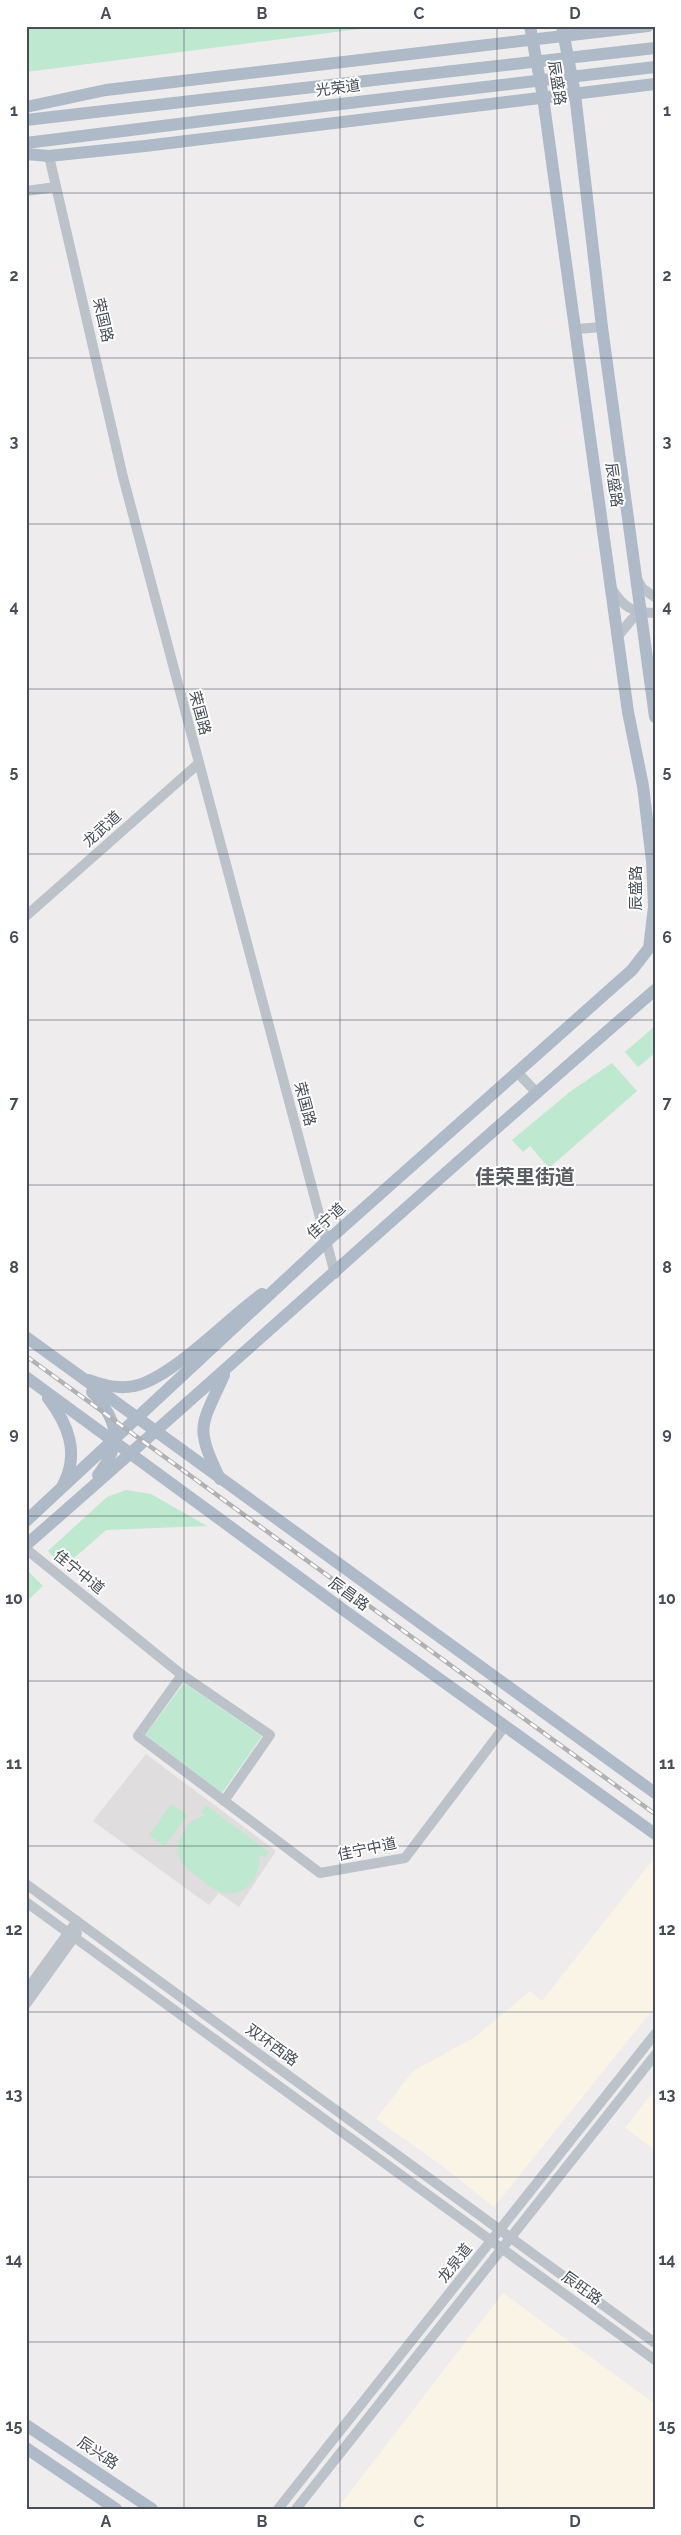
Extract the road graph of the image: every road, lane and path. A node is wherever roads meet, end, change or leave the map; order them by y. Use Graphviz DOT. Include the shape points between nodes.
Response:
graph roads {
  1 [pos="530,26"];
  2 [pos="648,26"];
  3 [pos="564,31"];
  4 [pos="534,40"];
  5 [pos="655,48"];
  6 [pos="655,67"];
  7 [pos="655,84"];
  8 [pos="574,94"];
  9 [pos="543,97"];
  10 [pos="26,107"];
  11 [pos="26,120"];
  12 [pos="26,143"];
  13 [pos="26,154"];
  14 [pos="49,156"];
  15 [pos="56,187"];
  16 [pos="26,191"];
  17 [pos="602,327"];
  18 [pos="576,329"];
  19 [pos="635,575"];
  20 [pos="611,588"];
  21 [pos="655,597"];
  22 [pos="655,607"];
  23 [pos="655,613"];
  24 [pos="641,617"];
  25 [pos="655,618"];
  26 [pos="618,636"];
  27 [pos="655,717"];
  28 [pos="198,764"];
  29 [pos="26,916"];
  30 [pos="653,949"];
  31 [pos="655,990"];
  32 [pos="518,1072"];
  33 [pos="536,1092"];
  34 [pos="326,1242"];
  35 [pos="335,1274"];
  36 [pos="287,1280"];
  37 [pos="26,1337"];
  38 [pos="226,1370"];
  39 [pos="77,1376"];
  40 [pos="26,1377"];
  41 [pos="40,1388"];
  42 [pos="138,1419"];
  43 [pos="155,1432"];
  44 [pos="115,1441"];
  45 [pos="132,1453"];
  46 [pos="222,1481"];
  47 [pos="58,1493"];
  48 [pos="81,1497"];
  49 [pos="26,1521"];
  50 [pos="26,1545"];
  51 [pos="26,1549"];
  52 [pos="182,1675"];
  53 [pos="505,1726"];
  54 [pos="655,1793"];
  55 [pos="224,1801"];
  56 [pos="655,1834"];
  57 [pos="26,1884"];
  58 [pos="26,1902"];
  59 [pos="80,1923"];
  60 [pos="71,1935"];
  61 [pos="26,1991"];
  62 [pos="26,2004"];
  63 [pos="655,2034"];
  64 [pos="655,2055"];
  65 [pos="499,2230"];
  66 [pos="510,2238"];
  67 [pos="492,2240"];
  68 [pos="502,2248"];
  69 [pos="655,2344"];
  70 [pos="655,2360"];
  71 [pos="26,2424"];
  72 [pos="26,2448"];
  73 [pos="116,2509"];
  74 [pos="152,2509"];
  75 [pos="278,2509"];
  76 [pos="296,2509"];
  1 -- 4 [label="main road, 辰盛路"];
  2 -- 3 [label="main road"];
  3 -- 4 [label="main road"];
  3 -- 8 [label="main road, 辰盛路"];
  4 -- 9 [label="main road, 辰盛路"];
  4 -- 10 [label="main road" via="106,90"];
  5 -- 11 [label="main road, 光荣道, bridge"];
  6 -- 12 [label="main road, 光荣道, bridge"];
  7 -- 8 [label="main road"];
  8 -- 9 [label="main road"];
  8 -- 17 [label="main road, 辰盛路"];
  9 -- 14 [label="main road"];
  9 -- 18 [label="main road, 辰盛路"];
  13 -- 14 [label="main road"];
  14 -- 15 [label="street, 荣国路"];
  15 -- 16 [label="street"];
  15 -- 28 [label="street, 荣国路" via="124,477"];
  17 -- 18 [label="street"];
  17 -- 19 [label="main road, 辰盛路"];
  18 -- 20 [label="main road, 辰盛路"];
  19 -- 21 [label="street" via="643,589"];
  19 -- 24 [label="main road, 辰盛路"];
  20 -- 24 [label="street" via="622,604"];
  20 -- 26 [label="main road, 辰盛路"];
  22 -- 24 [label="street"];
  23 -- 24 [label="street"];
  24 -- 25 [label="street"];
  24 -- 26 [label="street" via="621,629"];
  24 -- 27 [label="main road, 辰盛路"];
  26 -- 30 [label="main road, 辰盛路" via="652,860"];
  28 -- 29 [label="street, 龙武道"];
  28 -- 34 [label="street, 荣国路"];
  30 -- 32 [label="main road, 佳宁道"];
  31 -- 33 [label="main road"];
  32 -- 33 [label="street"];
  32 -- 34 [label="main road, 佳宁道"];
  33 -- 35 [label="main road"];
  34 -- 35 [label="street, 荣国路"];
  34 -- 36 [label="main road, 佳宁道"];
  35 -- 38 [label="main road"];
  36 -- 39 [label="main road" via="248,1304 173,1366 145,1383 110,1386"];
  36 -- 42 [label="main road, 佳宁道"];
  37 -- 39 [label="main road, 辰昌路"];
  38 -- 43 [label="main road"];
  38 -- 46 [label="main road" via="209,1406 202,1433 205,1447"];
  39 -- 42 [label="main road, 辰昌路"];
  39 -- 44 [label="main road" via="109,1414"];
  40 -- 41 [label="main road, 辰昌路"];
  41 -- 44 [label="main road, 辰昌路"];
  41 -- 47 [label="main road" via="61,1418 72,1449 68,1476"];
  42 -- 43 [label="main road, 辰昌路"];
  42 -- 44 [label="main road, 佳宁道"];
  43 -- 45 [label="main road"];
  43 -- 46 [label="main road, 辰昌路"];
  44 -- 45 [label="main road, 辰昌路"];
  44 -- 47 [label="main road, 佳宁道"];
  44 -- 48 [label="main road" via="106,1465"];
  45 -- 48 [label="main road"];
  45 -- 53 [label="main road, 辰昌路"];
  46 -- 54 [label="main road, 辰昌路"];
  47 -- 49 [label="main road, 佳宁道"];
  48 -- 50 [label="main road"];
  51 -- 52 [label="street, 佳宁中道"];
  52 -- 55 [label="street, 佳宁中道" via="138,1736"];
  52 -- 55 [label="street, 佳宁中道" via="270,1735"];
  53 -- 55 [label="street, 佳宁中道" via="405,1858 320,1873"];
  53 -- 56 [label="main road, 辰昌路"];
  57 -- 59 [label="street, 双环西路"];
  58 -- 60 [label="street, 双环西路"];
  59 -- 60 [label="street"];
  59 -- 65 [label="street, 双环西路"];
  60 -- 61 [label="street"];
  60 -- 62 [label="street"];
  60 -- 67 [label="street, 双环西路"];
  63 -- 65 [label="street, 龙泉道"];
  64 -- 66 [label="street, 龙泉道"];
  65 -- 66 [label="street, 辰旺路"];
  65 -- 67 [label="street, 龙泉道"];
  66 -- 68 [label="street, 龙泉道"];
  66 -- 69 [label="street, 辰旺路"];
  67 -- 68 [label="street, 辰旺路"];
  67 -- 75 [label="street, 龙泉道"];
  68 -- 70 [label="street, 辰旺路"];
  68 -- 76 [label="street, 龙泉道"];
  71 -- 74 [label="main road, 辰兴路"];
  72 -- 73 [label="main road"];
}
